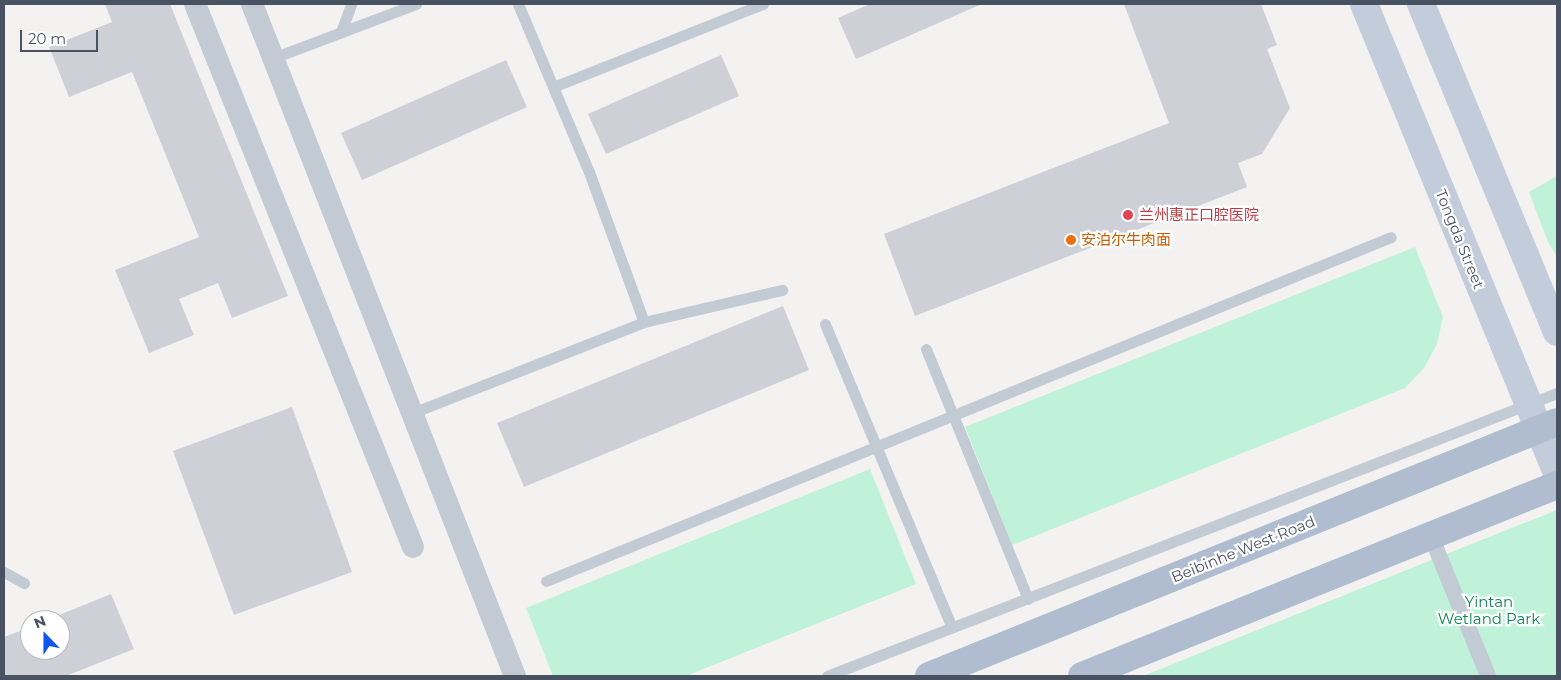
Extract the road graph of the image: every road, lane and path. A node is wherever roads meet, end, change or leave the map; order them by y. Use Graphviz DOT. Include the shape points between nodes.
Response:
graph roads {
  1 [pos="194,4"];
  2 [pos="252,4"];
  3 [pos="351,4"];
  4 [pos="416,4"];
  5 [pos="518,4"];
  6 [pos="763,4"];
  7 [pos="1364,4"];
  8 [pos="1421,4"];
  9 [pos="341,32"];
  10 [pos="273,58"];
  11 [pos="553,87"];
  12 [pos="1391,237"];
  13 [pos="782,290"];
  14 [pos="644,322"];
  15 [pos="824,324"];
  16 [pos="1557,332"];
  17 [pos="926,349"];
  18 [pos="1557,393"];
  19 [pos="1527,404"];
  20 [pos="412,413"];
  21 [pos="953,415"];
  22 [pos="1548,425"];
  23 [pos="876,447"];
  24 [pos="1557,473"];
  25 [pos="1557,484"];
  26 [pos="1431,536"];
  27 [pos="413,547"];
  28 [pos="4,572"];
  29 [pos="546,581"];
  30 [pos="24,582"];
  31 [pos="1028,599"];
  32 [pos="952,628"];
  33 [pos="515,676"];
  34 [pos="827,676"];
  35 [pos="929,676"];
  36 [pos="1082,676"];
  37 [pos="1488,676"];
  1 -- 27 [label="street"];
  2 -- 10 [label="street"];
  3 -- 9 [label="lane"];
  4 -- 9 [label="lane"];
  5 -- 11 [label="lane"];
  6 -- 11 [label="lane"];
  7 -- 19 [label="main road, Tongda Street"];
  8 -- 16 [label="main road"];
  9 -- 10 [label="lane"];
  10 -- 20 [label="street"];
  11 -- 14 [label="lane"];
  12 -- 21 [label="lane"];
  13 -- 14 [label="lane"];
  14 -- 20 [label="lane"];
  15 -- 23 [label="lane"];
  17 -- 21 [label="lane"];
  18 -- 19 [label="lane"];
  19 -- 22 [label="main road, Tongda Street"];
  19 -- 31 [label="lane"];
  20 -- 33 [label="street"];
  21 -- 23 [label="lane"];
  21 -- 31 [label="lane"];
  22 -- 24 [label="main road, Tongda Street"];
  22 -- 35 [label="main road, Beibinhe West Road"];
  23 -- 29 [label="lane"];
  23 -- 32 [label="lane"];
  25 -- 26 [label="main road"];
  26 -- 36 [label="main road"];
  26 -- 37 [label="street"];
  28 -- 30 [label="lane"];
  31 -- 32 [label="lane"];
  32 -- 34 [label="lane"];
}
